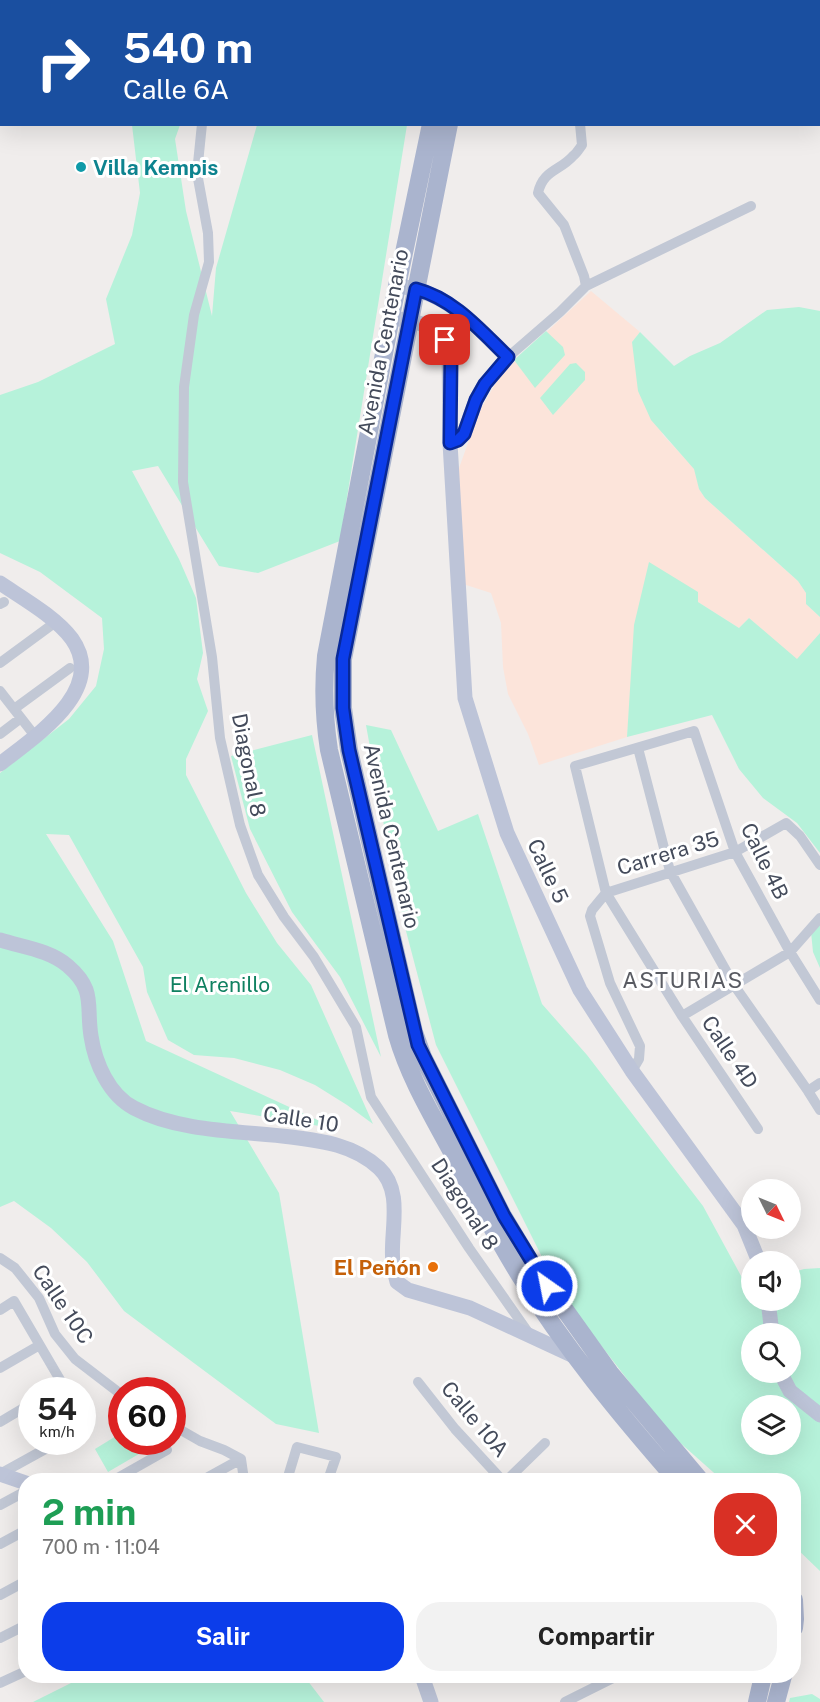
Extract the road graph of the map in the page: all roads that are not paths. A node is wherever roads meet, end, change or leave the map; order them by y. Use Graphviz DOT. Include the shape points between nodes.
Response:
graph roads {
  1 [pos="202,126"];
  2 [pos="431,126"];
  3 [pos="448,126"];
  4 [pos="580,126"];
  5 [pos="428,185"];
  6 [pos="751,206"];
  7 [pos="397,286"];
  8 [pos="586,286"];
  9 [pos="416,289"];
  10 [pos="400,319"];
  11 [pos="508,357"];
  12 [pos="450,443"];
  13 [pos="0,583"];
  14 [pos="53,624"];
  15 [pos="0,663"];
  16 [pos="70,668"];
  17 [pos="0,691"];
  18 [pos="18,714"];
  19 [pos="0,734"];
  20 [pos="35,736"];
  21 [pos="638,748"];
  22 [pos="0,764"];
  23 [pos="735,852"];
  24 [pos="820,865"];
  25 [pos="670,872"];
  26 [pos="606,893"];
  27 [pos="820,918"];
  28 [pos="0,940"];
  29 [pos="790,952"];
  30 [pos="734,985"];
  31 [pos="820,1000"];
  32 [pos="682,1016"];
  33 [pos="632,1071"];
  34 [pos="820,1083"];
  35 [pos="806,1089"];
  36 [pos="820,1110"];
  37 [pos="759,1129"];
  38 [pos="755,1251"];
  39 [pos="0,1258"];
  40 [pos="0,1310"];
  41 [pos="532,1337"];
  42 [pos="38,1346"];
  43 [pos="576,1357"];
  44 [pos="0,1368"];
  45 [pos="610,1373"];
  46 [pos="57,1377"];
  47 [pos="418,1382"];
  48 [pos="786,1383"];
  49 [pos="108,1384"];
  50 [pos="18,1411"];
  51 [pos="820,1415"];
  52 [pos="0,1422"];
  53 [pos="186,1433"];
  54 [pos="545,1443"];
  55 [pos="34,1455"];
  56 [pos="158,1455"];
  57 [pos="241,1459"];
  58 [pos="126,1473"];
  59 [pos="216,1473"];
  60 [pos="243,1473"];
  61 [pos="289,1473"];
  62 [pos="330,1473"];
  63 [pos="497,1473"];
  64 [pos="512,1473"];
  65 [pos="671,1473"];
  66 [pos="694,1473"];
  67 [pos="0,1474"];
  68 [pos="18,1480"];
  69 [pos="18,1495"];
  70 [pos="0,1505"];
  71 [pos="18,1534"];
  72 [pos="0,1544"];
  73 [pos="18,1585"];
  74 [pos="0,1595"];
  75 [pos="18,1629"];
  76 [pos="0,1638"];
  77 [pos="18,1675"];
  78 [pos="0,1683"];
  79 [pos="424,1683"];
  80 [pos="603,1683"];
  81 [pos="760,1683"];
  82 [pos="781,1683"];
  83 [pos="777,1700"];
  84 [pos="431,1702"];
  85 [pos="565,1702"];
  86 [pos="753,1702"];
  1 -- 41 [label="street, Diagonal 8" via="197,173 209,262 194,315 184,387 183,482 212,657 220,738 240,825 258,874 356,1027 371,1097"];
  2 -- 5 [label="main road, Avenida Centenario"];
  3 -- 5 [label="main road, Avenida Centenario"];
  4 -- 8 [label="street" via="582,145 572,158 540,182 538,193 564,225"];
  5 -- 7 [label="main road, Avenida Centenario"];
  5 -- 9 [label="main road, Avenida Centenario"];
  6 -- 8 [label="street"];
  7 -- 9 [label="street"];
  7 -- 10 [label="main road, Avenida Centenario"];
  8 -- 11 [label="street"];
  9 -- 10 [label="main road, Avenida Centenario"];
  9 -- 11 [label="street" via="451,304"];
  10 -- 12 [label="street, Calle 5" via="435,329 450,348"];
  10 -- 43 [label="main road, Avenida Centenario" via="326,656 323,682 329,750 402,1054 486,1218"];
  10 -- 45 [label="main road, Avenida Centenario" via="343,659 343,708 349,750 418,1045 509,1225"];
  11 -- 12 [label="street" via="485,384 464,434"];
  12 -- 33 [label="street, Calle 5" via="465,698 507,833 580,990"];
  13 -- 20 [label="street" via="57,624 73,640 81,662 76,694"];
  14 -- 15 [label="street"];
  16 -- 18 [label="street"];
  17 -- 18 [label="street"];
  18 -- 19 [label="street"];
  18 -- 20 [label="street"];
  20 -- 22 [label="street"];
  21 -- 23 [label="street, Calle 4B" via="694,731"];
  21 -- 25 [label="street"];
  21 -- 26 [label="street, Calle 4D" via="575,766"];
  23 -- 24 [label="street, Carrera 35" via="786,823"];
  23 -- 25 [label="street, Carrera 35"];
  23 -- 29 [label="street, Calle 4B"];
  25 -- 26 [label="street, Carrera 35"];
  25 -- 30 [label="street"];
  26 -- 32 [label="street, Calle 4D"];
  26 -- 33 [label="street, Carrera 35" via="590,916 610,983 640,1046 639,1059"];
  27 -- 29 [label="street"];
  28 -- 41 [label="street, Calle 10" via="50,955 81,980 90,999 91,1036 99,1068 133,1108 177,1123 320,1140 362,1154 381,1170 393,1193 393,1263 397,1282 408,1290 470,1308"];
  29 -- 30 [label="street"];
  29 -- 31 [label="street, Calle 4B"];
  30 -- 32 [label="street"];
  30 -- 35 [label="street"];
  32 -- 37 [label="street, Calle 4D"];
  33 -- 38 [label="street, Calle 5" via="744,1225"];
  34 -- 35 [label="street"];
  35 -- 36 [label="street"];
  39 -- 49 [label="street, Calle 10C" via="15,1268 39,1298 55,1334 75,1359"];
  40 -- 42 [label="street" via="14,1301"];
  41 -- 43 [label="street, Calle 10"];
  42 -- 44 [label="street"];
  42 -- 46 [label="street"];
  43 -- 45 [label="street, Calle 10"];
  43 -- 65 [label="main road, Avenida Centenario"];
  45 -- 66 [label="main road, Avenida Centenario"];
  47 -- 63 [label="street, Calle 10A"];
  48 -- 51 [label="street"];
  50 -- 52 [label="street"];
  53 -- 57 [label="street"];
  54 -- 64 [label="street"];
  55 -- 67 [label="street"];
  56 -- 58 [label="street"];
  57 -- 59 [label="street"];
  57 -- 60 [label="street"];
  61 -- 62 [label="street" via="297,1447 336,1457"];
  67 -- 68 [label="street"];
  69 -- 70 [label="street"];
  71 -- 72 [label="street"];
  73 -- 74 [label="street"];
  75 -- 76 [label="street"];
  77 -- 78 [label="street"];
  79 -- 84 [label="street"];
  80 -- 85 [label="street"];
  81 -- 86 [label="main road"];
  82 -- 83 [label="main road"];
  83 -- 86 [label="street"];
}
